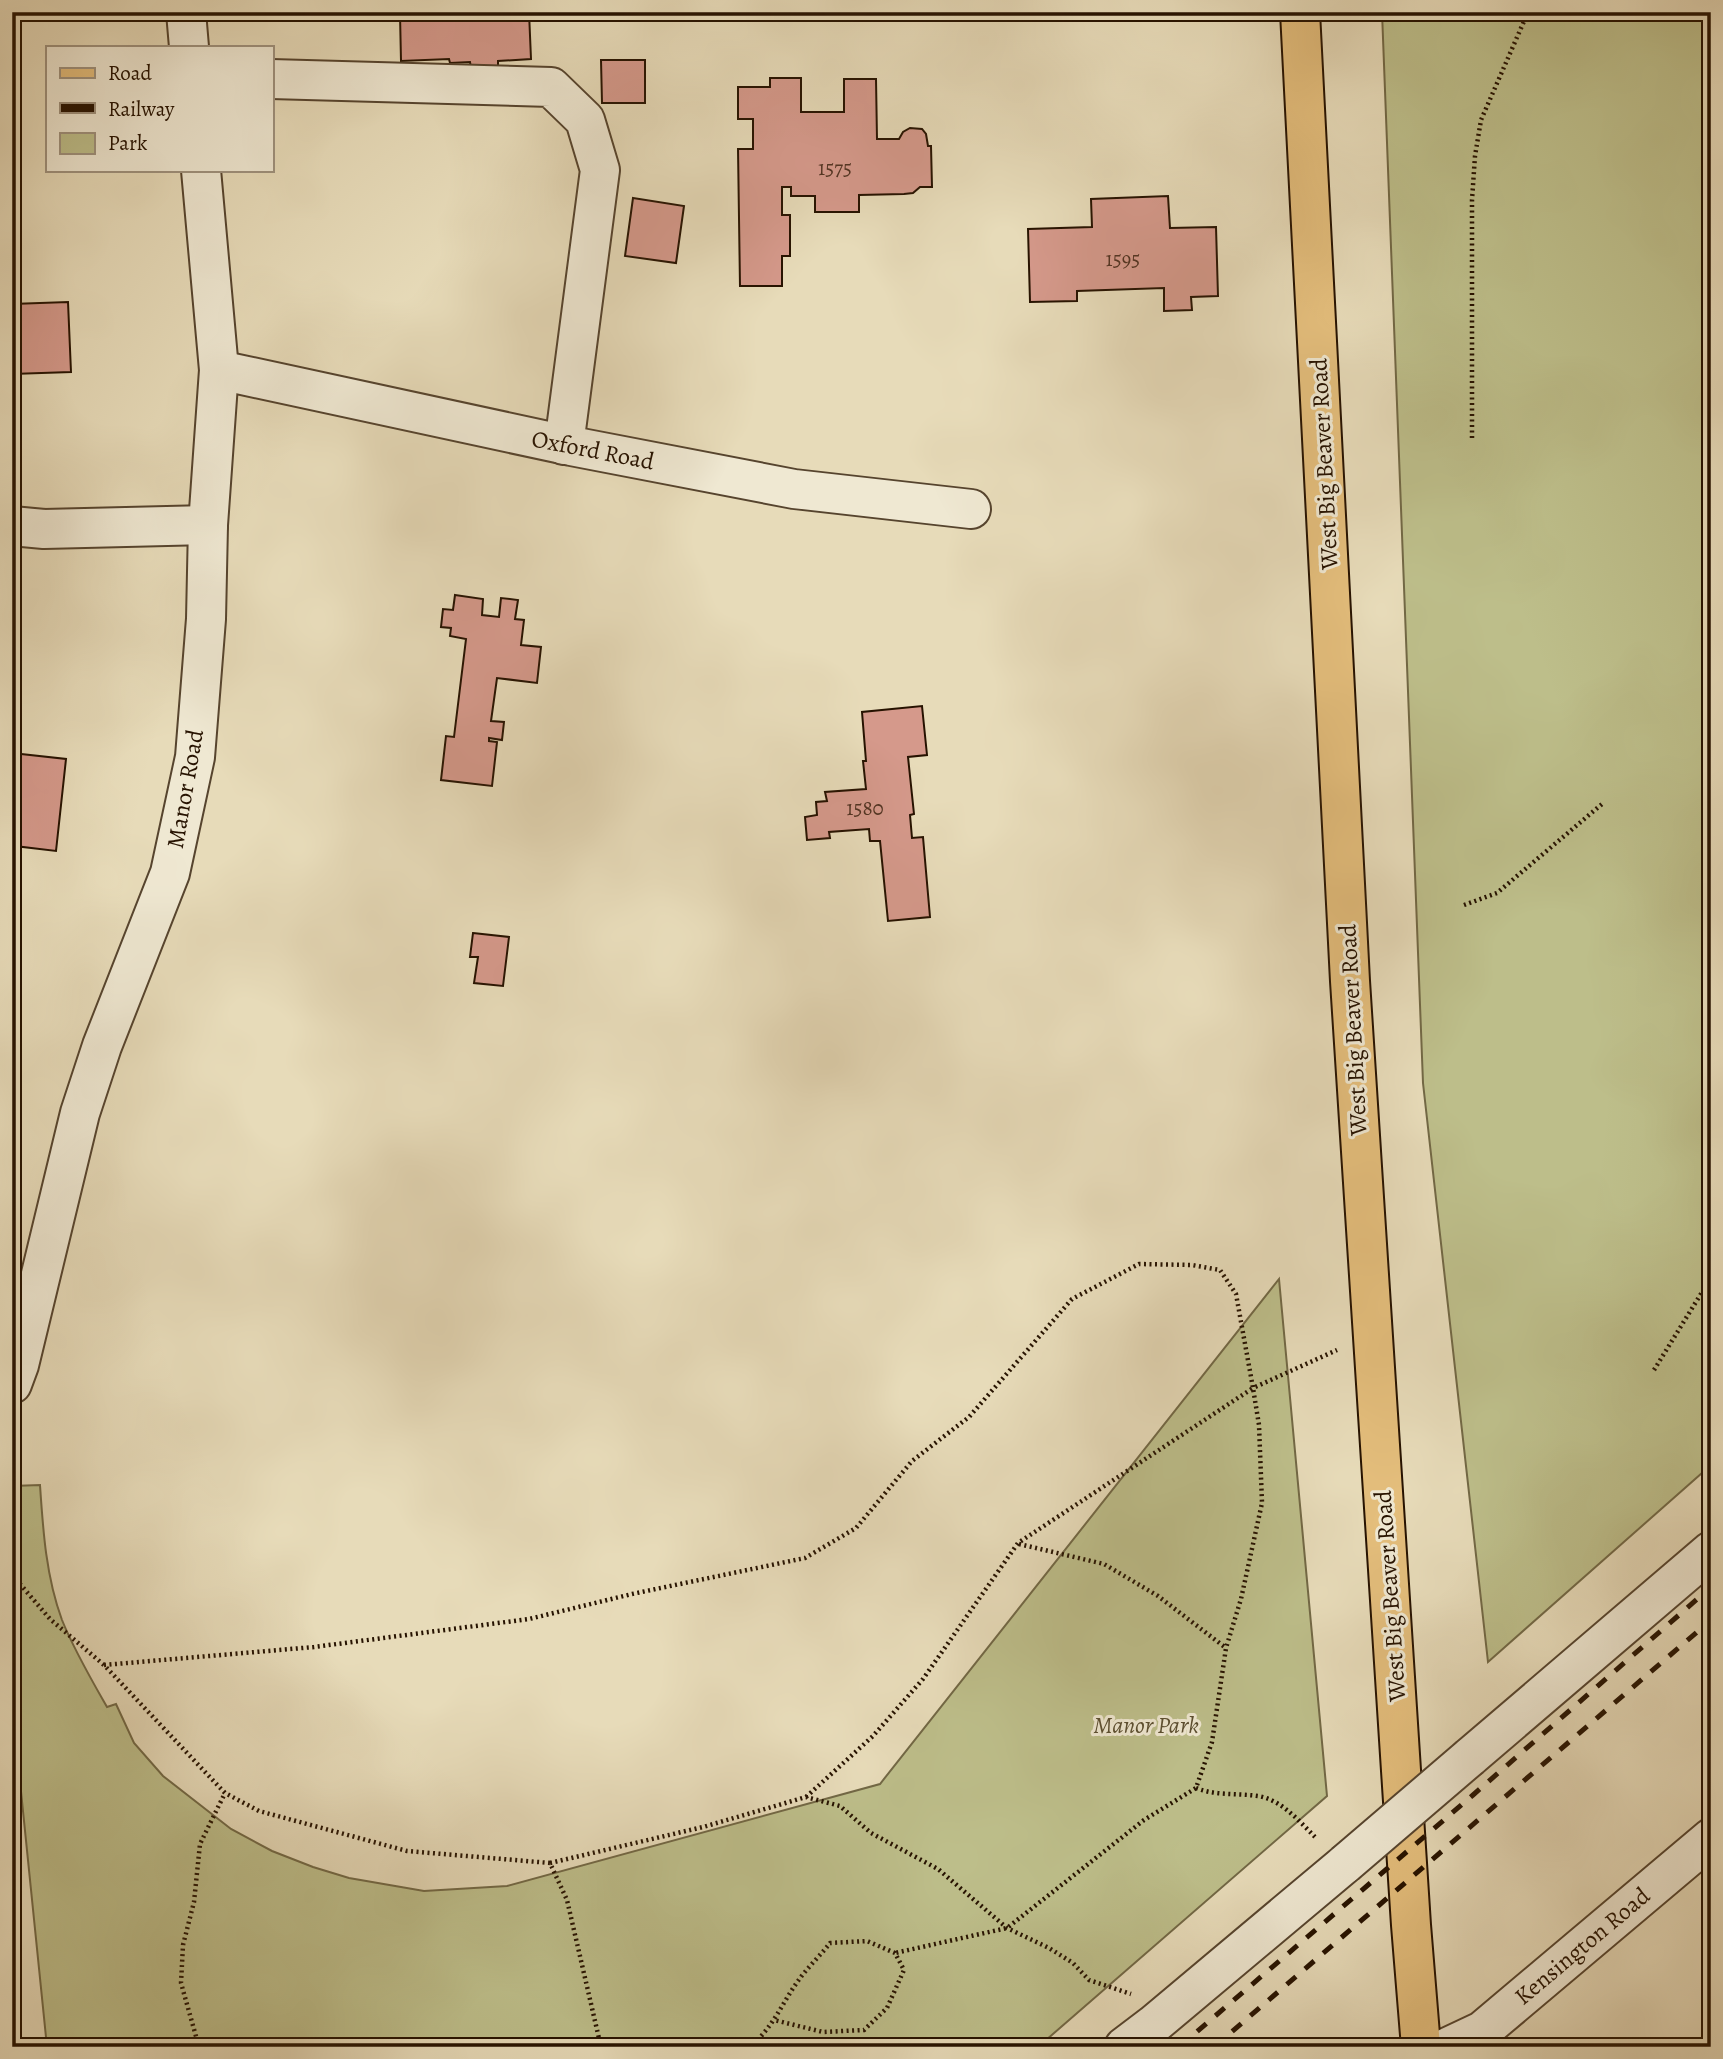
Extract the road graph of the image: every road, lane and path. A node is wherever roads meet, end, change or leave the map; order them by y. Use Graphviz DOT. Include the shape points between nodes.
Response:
graph roads {
  1 [pos="186,12"];
  2 [pos="1300,12"];
  3 [pos="1528,12"];
  4 [pos="189,46"];
  5 [pos="273,79"];
  6 [pos="201,172"];
  7 [pos="219,370"];
  8 [pos="1472,438"];
  9 [pos="564,445"];
  10 [pos="971,509"];
  11 [pos="208,525"];
  12 [pos="12,527"];
  13 [pos="1602,804"];
  14 [pos="1464,905"];
  15 [pos="1711,1271"];
  16 [pos="1373,1334"];
  17 [pos="1654,1370"];
  18 [pos="12,1384"];
  19 [pos="1253,1388"];
  20 [pos="1018,1543"];
  21 [pos="1711,1551"];
  22 [pos="12,1569"];
  23 [pos="1226,1648"];
  24 [pos="104,1665"];
  25 [pos="1196,1788"];
  26 [pos="225,1793"];
  27 [pos="806,1797"];
  28 [pos="1711,1838"];
  29 [pos="550,1863"];
  30 [pos="1345,1864"];
  31 [pos="1007,1928"];
  32 [pos="895,1953"];
  33 [pos="1178,2004"];
  34 [pos="774,2020"];
  35 [pos="199,2047"];
  36 [pos="601,2047"];
  37 [pos="749,2047"];
  38 [pos="1124,2047"];
  39 [pos="1421,2047"];
  40 [pos="1448,2047"];
  1 -- 4 [label="street"];
  2 -- 16 [label="main road, West Big Beaver Road" via="1350,981"];
  3 -- 8 [label="path" via="1481,120 1475,156"];
  5 -- 9 [label="street" via="551,87 585,120 600,170"];
  6 -- 7 [label="street, Manor Road"];
  7 -- 9 [label="street, Oxford Road"];
  7 -- 11 [label="street, Manor Road"];
  9 -- 10 [label="street, Oxford Road" via="794,489"];
  11 -- 12 [label="street"];
  11 -- 18 [label="street, Manor Road" via="195,757 173,860 80,1113"];
  13 -- 14 [label="path" via="1497,893"];
  15 -- 17 [label="path"];
  16 -- 19 [label="path"];
  16 -- 39 [label="main road, West Big Beaver Road"];
  19 -- 20 [label="path"];
  19 -- 23 [label="path" via="1262,1503"];
  19 -- 24 [label="path" via="1236,1294 1220,1270 1139,1265 1072,1299 968,1417 912,1461 856,1528 805,1558 529,1619 314,1647"];
  20 -- 23 [label="path" via="1104,1564 1158,1596"];
  20 -- 27 [label="path" via="923,1679 873,1736"];
  21 -- 30 [label="street, bridge"];
  22 -- 24 [label="path" via="50,1619"];
  23 -- 25 [label="path" via="1212,1742"];
  24 -- 26 [label="path"];
  25 -- 30 [label="path" via="1271,1801 1289,1811"];
  25 -- 31 [label="path" via="1144,1820"];
  26 -- 29 [label="path" via="259,1811 407,1851"];
  26 -- 35 [label="path" via="200,1844 194,1902 183,1945 181,1983"];
  27 -- 29 [label="path"];
  27 -- 31 [label="path" via="840,1806 872,1833 938,1869"];
  28 -- 40 [label="street, Kensington Road" via="1482,2031"];
  29 -- 36 [label="path" via="567,1900"];
  30 -- 33 [label="street"];
  31 -- 32 [label="path"];
  31 -- 33 [label="path" via="1073,1963 1090,1980"];
  32 -- 34 [label="path" via="867,1941 830,1943"];
  32 -- 34 [label="path" via="904,1970 887,2008 864,2030 823,2032"];
  33 -- 38 [label="street"];
  34 -- 37 [label="path"];
}
